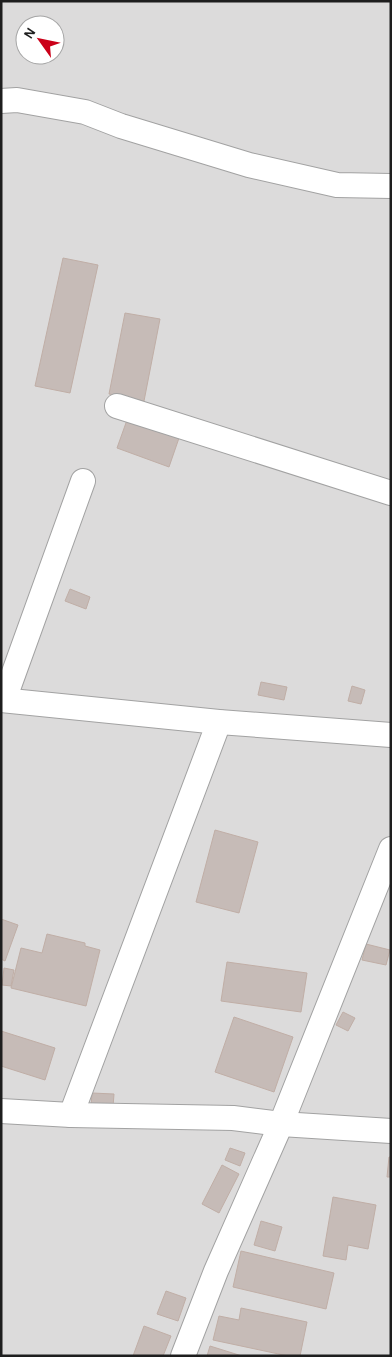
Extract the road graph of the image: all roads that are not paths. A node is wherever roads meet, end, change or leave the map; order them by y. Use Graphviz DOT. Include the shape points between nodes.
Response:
graph roads {
  1 [pos="1,101"];
  2 [pos="391,186"];
  3 [pos="117,406"];
  4 [pos="83,482"];
  5 [pos="391,493"];
  6 [pos="2,700"];
  7 [pos="219,722"];
  8 [pos="391,735"];
  9 [pos="391,849"];
  10 [pos="1,1111"];
  11 [pos="71,1115"];
  12 [pos="281,1124"];
  13 [pos="391,1131"];
  14 [pos="184,1356"];
  1 -- 2 [label="street" via="17,100 85,112 249,165 337,185"];
  3 -- 5 [label="street"];
  4 -- 6 [label="street"];
  6 -- 7 [label="street"];
  7 -- 8 [label="street"];
  7 -- 11 [label="street"];
  9 -- 12 [label="street"];
  10 -- 11 [label="street"];
  11 -- 12 [label="street" via="234,1118"];
  12 -- 13 [label="street"];
  12 -- 14 [label="street" via="216,1271"];
}
